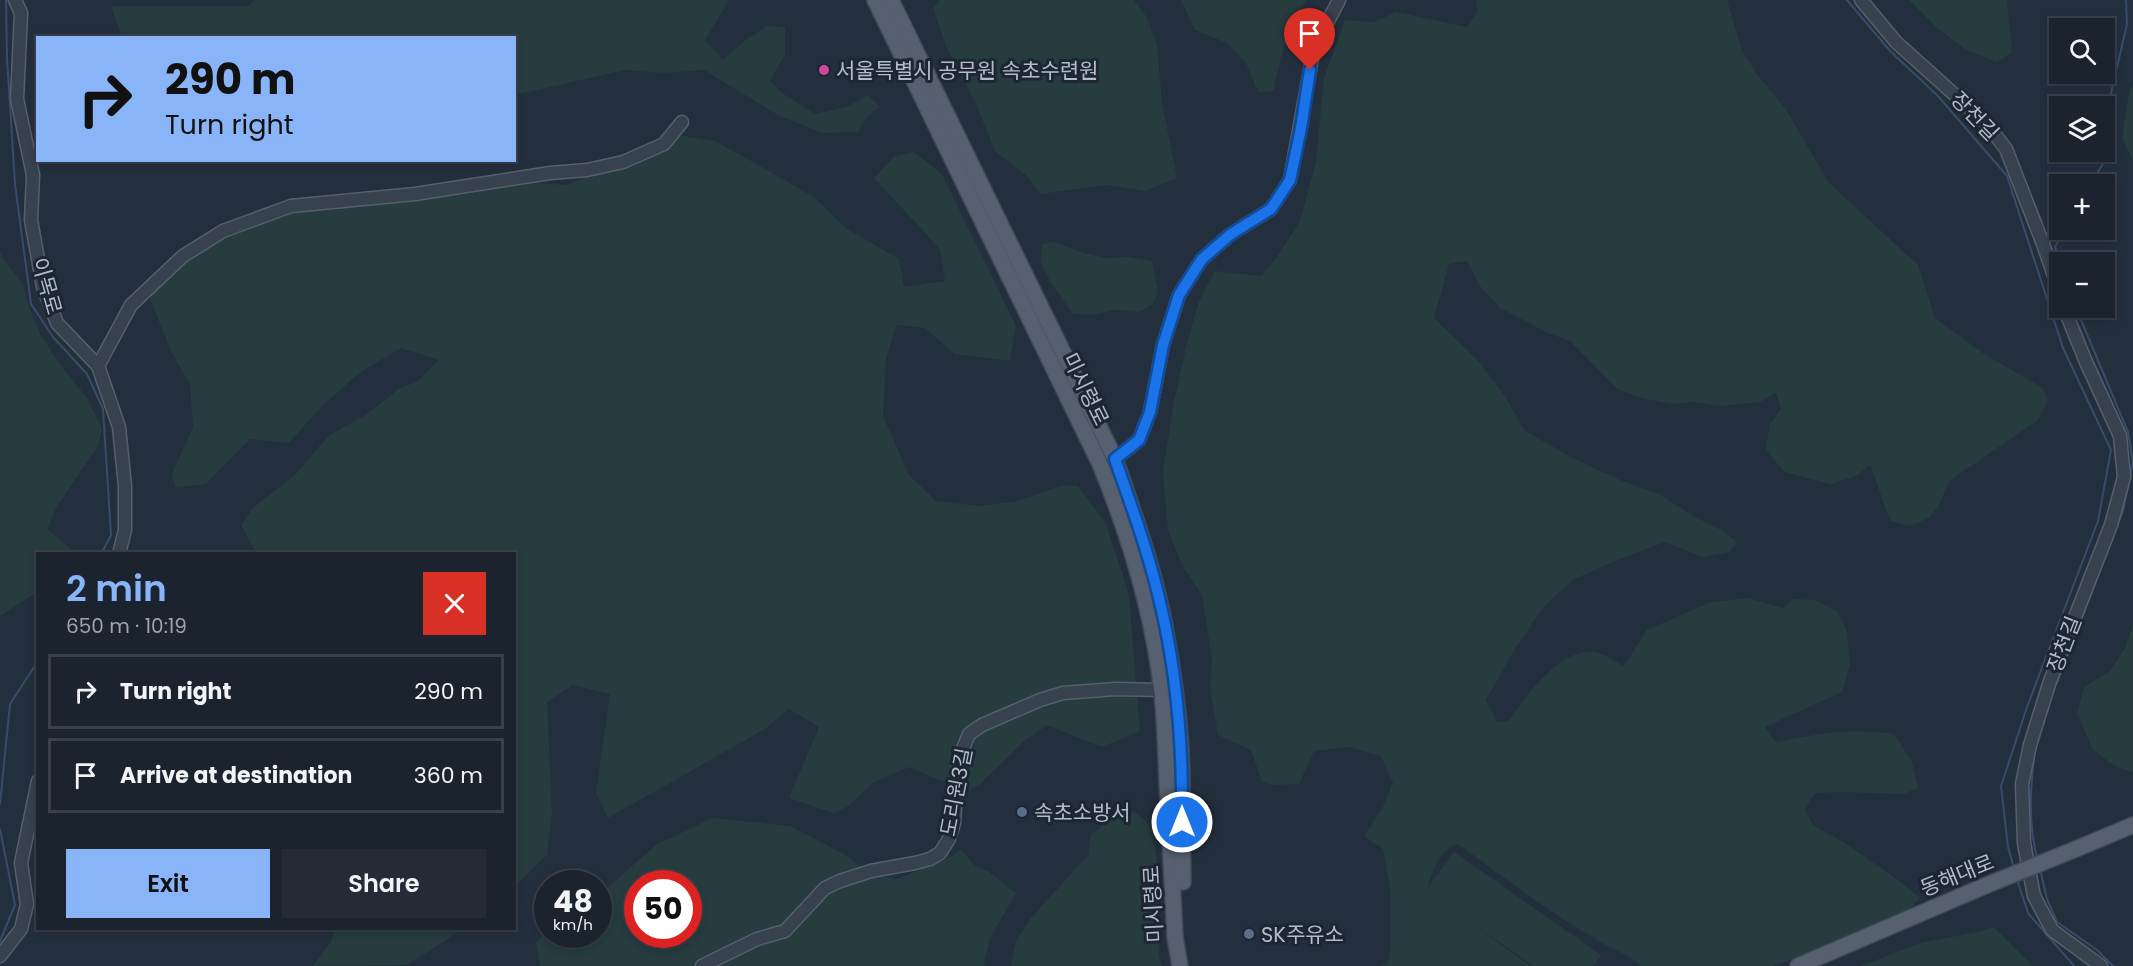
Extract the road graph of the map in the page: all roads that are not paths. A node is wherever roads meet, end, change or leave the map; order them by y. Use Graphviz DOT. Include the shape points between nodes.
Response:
graph roads {
  1 [pos="15,0"];
  2 [pos="875,0"];
  3 [pos="891,0"];
  4 [pos="1339,0"];
  5 [pos="1861,0"];
  6 [pos="682,122"];
  7 [pos="2049,262"];
  8 [pos="2068,318"];
  9 [pos="98,366"];
  10 [pos="1115,459"];
  11 [pos="1100,465"];
  12 [pos="120,552"];
  13 [pos="1162,690"];
  14 [pos="36,791"];
  15 [pos="2133,825"];
  16 [pos="2133,835"];
  17 [pos="2072,855"];
  18 [pos="1988,889"];
  19 [pos="0,956"];
  20 [pos="702,966"];
  21 [pos="1180,966"];
  22 [pos="1189,966"];
  23 [pos="1798,966"];
  24 [pos="1814,966"];
  25 [pos="2101,966"];
  1 -- 9 [label="street, 이목로" via="21,13 17,99 33,175 31,220 44,287 57,322"];
  2 -- 11 [label="main road, 미시령로"];
  3 -- 10 [label="main road, 미시령로"];
  4 -- 10 [label="street" via="1314,48 1290,180 1271,209 1231,234 1202,259 1179,295 1163,345 1150,412 1139,440"];
  5 -- 7 [label="street, 장천길" via="1896,42 1986,123 2006,149"];
  6 -- 9 [label="street" via="664,144 623,162 415,194 291,206 224,231 183,256 131,305"];
  8 -- 25 [label="street, 장천길" via="2120,436 2124,477 2111,525 2050,681 2022,784 2025,843 2034,896 2052,930"];
  9 -- 12 [label="street, 이목로" via="118,427 121,451 125,530"];
  10 -- 11 [label="street"];
  10 -- 22 [label="main road, 미시령로" via="1146,552 1168,643 1180,741 1183,914"];
  11 -- 13 [label="main road, 미시령로" via="1149,611"];
  13 -- 20 [label="street, 도리원3길" via="1063,693 982,725 969,734 957,761 954,823 940,853 825,888 785,931 757,939"];
  13 -- 21 [label="main road, 미시령로" via="1175,937"];
  14 -- 19 [label="street" via="21,863 27,904 21,929"];
  15 -- 17 [label="main road"];
  16 -- 17 [label="main road"];
  17 -- 18 [label="main road"];
  18 -- 23 [label="main road, 동해대로"];
  18 -- 24 [label="main road, 동해대로"];
}
